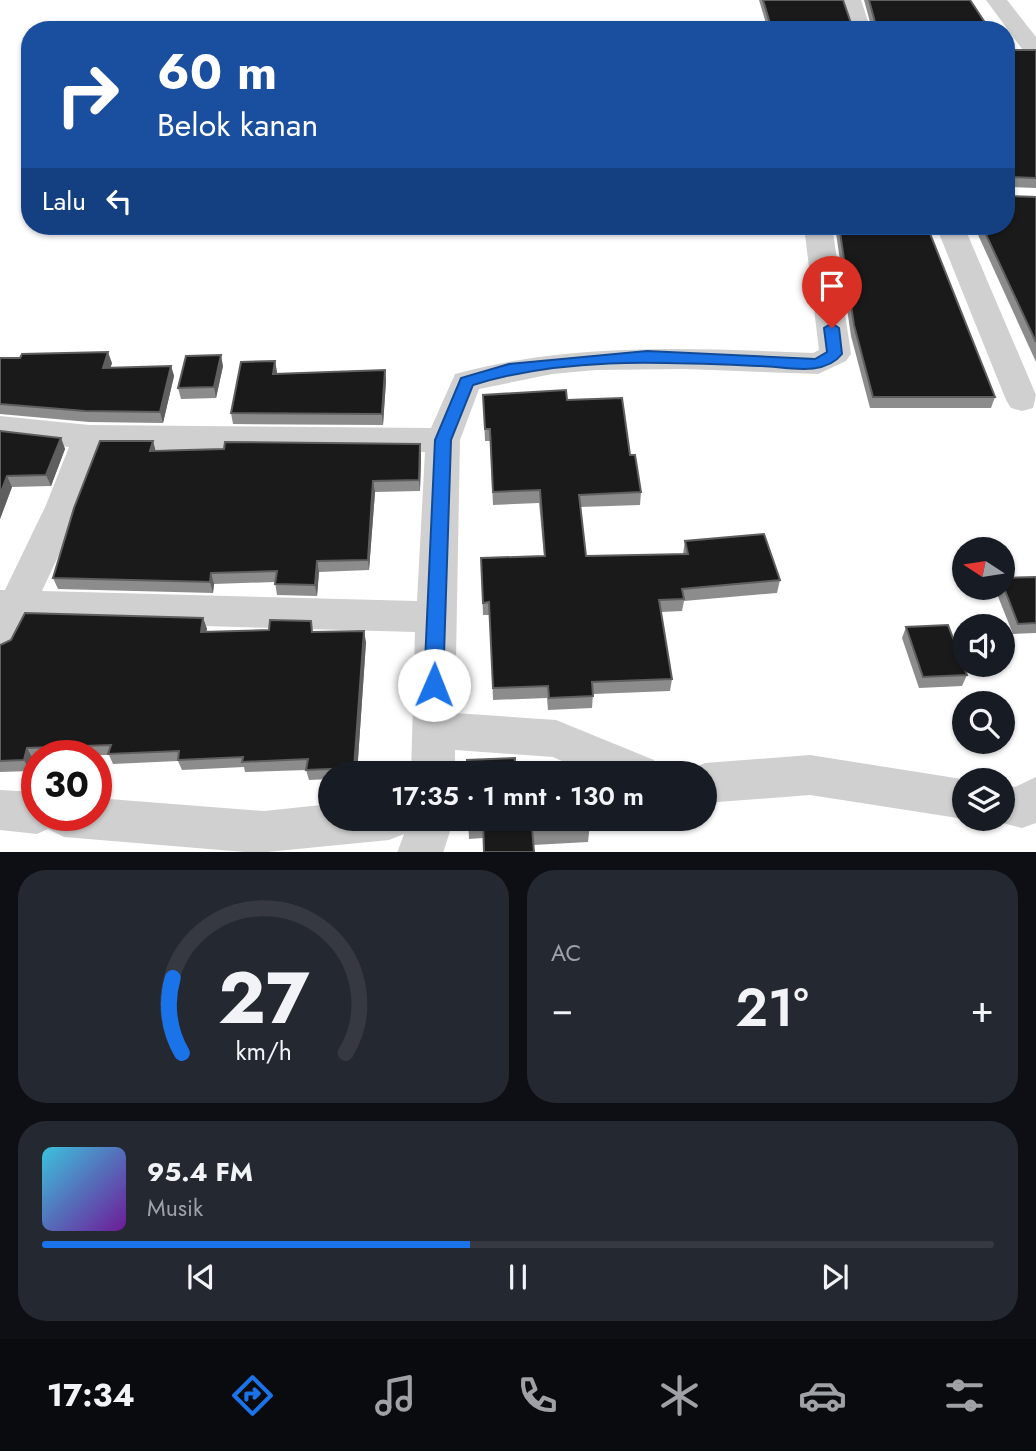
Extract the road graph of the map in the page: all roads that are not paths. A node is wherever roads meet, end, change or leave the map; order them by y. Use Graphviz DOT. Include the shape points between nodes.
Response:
graph roads {
  1 [pos="850,0"];
  2 [pos="996,0"];
  3 [pos="857,21"];
  4 [pos="1014,21"];
  5 [pos="1015,22"];
  6 [pos="1035,46"];
  7 [pos="819,235"];
  8 [pos="954,235"];
  9 [pos="1021,400"];
  10 [pos="0,428"];
  11 [pos="89,437"];
  12 [pos="443,440"];
  13 [pos="5,616"];
  14 [pos="435,617"];
  15 [pos="433,730"];
  16 [pos="433,761"];
  17 [pos="608,761"];
  18 [pos="717,782"];
  19 [pos="952,797"];
  20 [pos="1036,797"];
  21 [pos="1015,807"];
  22 [pos="0,810"];
  23 [pos="21,812"];
  24 [pos="112,820"];
  25 [pos="318,826"];
  26 [pos="428,831"];
  27 [pos="420,852"];
  1 -- 3 [label="street"];
  2 -- 4 [label="street"];
  5 -- 6 [label="street"];
  7 -- 12 [label="street" via="835,354 818,364 647,356 509,369 466,382"];
  8 -- 9 [label="street"];
  10 -- 11 [label="street"];
  11 -- 12 [label="street"];
  11 -- 13 [label="street" via="64,505"];
  12 -- 14 [label="street"];
  13 -- 14 [label="street"];
  14 -- 15 [label="street"];
  15 -- 16 [label="street"];
  15 -- 17 [label="street" via="556,739"];
  18 -- 19 [label="street" via="810,775"];
  20 -- 21 [label="street" via="1022,808"];
  22 -- 23 [label="street"];
  24 -- 25 [label="street" via="264,832"];
  26 -- 27 [label="street"];
}
